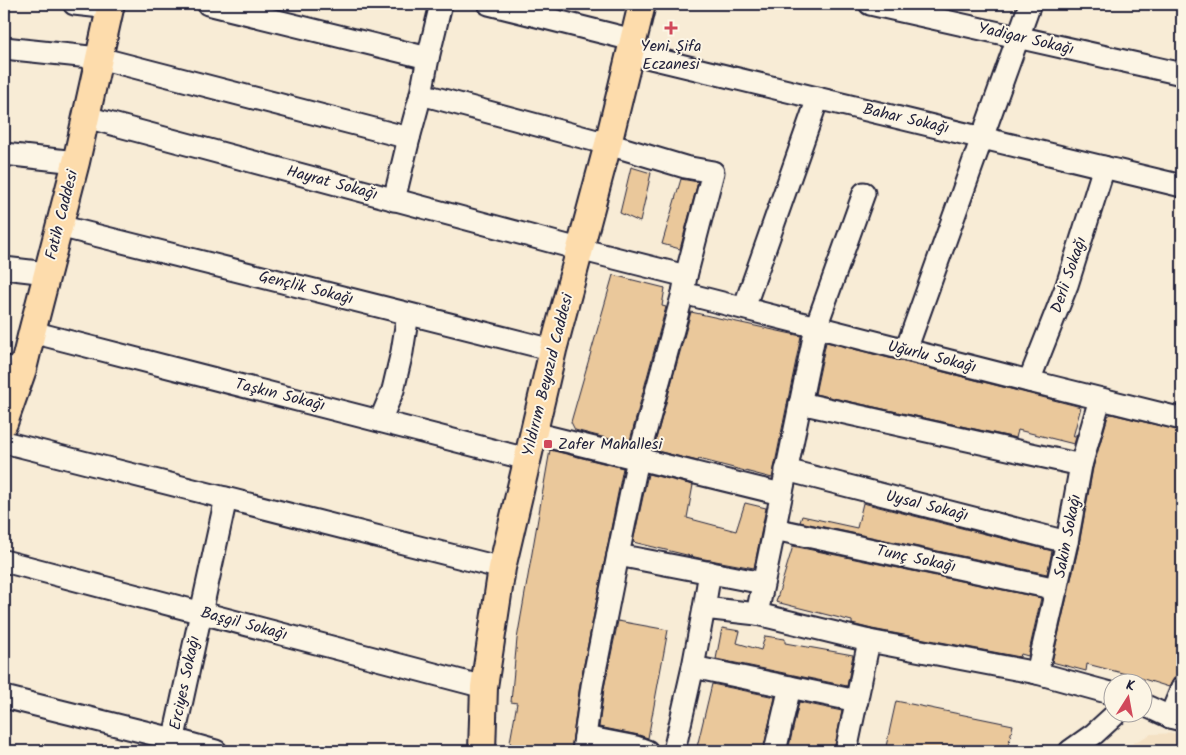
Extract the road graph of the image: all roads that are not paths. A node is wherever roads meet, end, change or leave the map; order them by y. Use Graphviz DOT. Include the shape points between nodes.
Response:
graph roads {
  1 [pos="74,4"];
  2 [pos="208,4"];
  3 [pos="442,4"];
  4 [pos="489,4"];
  5 [pos="642,4"];
  6 [pos="870,4"];
  7 [pos="1030,4"];
  8 [pos="111,6"];
  9 [pos="1018,37"];
  10 [pos="632,46"];
  11 [pos="4,48"];
  12 [pos="99,58"];
  13 [pos="428,58"];
  14 [pos="1182,74"];
  15 [pos="421,94"];
  16 [pos="818,98"];
  17 [pos="86,117"];
  18 [pos="982,137"];
  19 [pos="409,138"];
  20 [pos="608,144"];
  21 [pos="4,154"];
  22 [pos="76,162"];
  23 [pos="1104,167"];
  24 [pos="1182,186"];
  25 [pos="864,193"];
  26 [pos="394,200"];
  27 [pos="59,226"];
  28 [pos="579,249"];
  29 [pos="4,268"];
  30 [pos="47,274"];
  31 [pos="684,284"];
  32 [pos="744,308"];
  33 [pos="408,314"];
  34 [pos="816,327"];
  35 [pos="32,332"];
  36 [pos="553,350"];
  37 [pos="906,350"];
  38 [pos="13,368"];
  39 [pos="1028,381"];
  40 [pos="1100,399"];
  41 [pos="800,403"];
  42 [pos="1182,419"];
  43 [pos="380,421"];
  44 [pos="4,423"];
  45 [pos="533,433"];
  46 [pos="4,442"];
  47 [pos="638,458"];
  48 [pos="527,459"];
  49 [pos="1081,465"];
  50 [pos="786,470"];
  51 [pos="781,494"];
  52 [pos="226,498"];
  53 [pos="774,529"];
  54 [pos="1067,542"];
  55 [pos="618,555"];
  56 [pos="4,561"];
  57 [pos="502,568"];
  58 [pos="710,572"];
  59 [pos="763,582"];
  60 [pos="1057,589"];
  61 [pos="704,608"];
  62 [pos="201,613"];
  63 [pos="757,614"];
  64 [pos="869,641"];
  65 [pos="693,666"];
  66 [pos="1037,673"];
  67 [pos="484,687"];
  68 [pos="790,687"];
  69 [pos="1182,688"];
  70 [pos="1104,691"];
  71 [pos="4,697"];
  72 [pos="856,701"];
  73 [pos="1154,709"];
  74 [pos="1176,719"];
  75 [pos="1107,722"];
  76 [pos="584,744"];
  77 [pos="172,745"];
  78 [pos="216,751"];
  79 [pos="482,751"];
  80 [pos="647,751"];
  81 [pos="674,751"];
  82 [pos="775,751"];
  83 [pos="846,751"];
  84 [pos="1070,751"];
  1 -- 8 [label="street"];
  2 -- 13 [label="street"];
  3 -- 13 [label="street"];
  4 -- 10 [label="street, Bahar Sokağı"];
  5 -- 10 [label="main road, Yıldırım Beyazıd Caddesi"];
  6 -- 9 [label="street, Yadigar Sokağı"];
  7 -- 9 [label="street"];
  8 -- 12 [label="main road, Fatih Caddesi"];
  9 -- 14 [label="street, Yadigar Sokağı"];
  9 -- 18 [label="street"];
  10 -- 16 [label="street, Bahar Sokağı"];
  10 -- 20 [label="main road, Yıldırım Beyazıd Caddesi"];
  11 -- 12 [label="street"];
  12 -- 17 [label="main road, Fatih Caddesi"];
  12 -- 19 [label="street"];
  13 -- 15 [label="street"];
  15 -- 19 [label="street"];
  15 -- 20 [label="street"];
  16 -- 18 [label="street, Bahar Sokağı"];
  16 -- 32 [label="street"];
  17 -- 22 [label="main road, Fatih Caddesi"];
  17 -- 26 [label="street, Hayrat Sokağı"];
  18 -- 23 [label="street, Bahar Sokağı"];
  18 -- 37 [label="street"];
  19 -- 26 [label="street"];
  20 -- 28 [label="main road, Yıldırım Beyazıd Caddesi"];
  20 -- 31 [label="street" via="685,168 713,172"];
  21 -- 22 [label="street"];
  22 -- 27 [label="main road, Fatih Caddesi"];
  23 -- 24 [label="street, Bahar Sokağı"];
  23 -- 39 [label="street, Derli Sokağı" via="1067,285"];
  25 -- 34 [label="street"];
  26 -- 28 [label="street, Hayrat Sokağı"];
  27 -- 30 [label="main road, Fatih Caddesi"];
  27 -- 33 [label="street, Gençlik Sokağı"];
  28 -- 31 [label="street, Uğurlu Sokağı"];
  28 -- 36 [label="main road, Yıldırım Beyazıd Caddesi"];
  29 -- 30 [label="street"];
  30 -- 35 [label="main road, Fatih Caddesi"];
  31 -- 32 [label="street, Uğurlu Sokağı"];
  31 -- 47 [label="street"];
  32 -- 34 [label="street, Uğurlu Sokağı"];
  33 -- 36 [label="street, Gençlik Sokağı"];
  33 -- 43 [label="street" via="393,390"];
  34 -- 37 [label="street, Uğurlu Sokağı"];
  34 -- 41 [label="street"];
  35 -- 38 [label="main road, Fatih Caddesi"];
  35 -- 43 [label="street, Taşkın Sokağı"];
  36 -- 45 [label="main road, Yıldırım Beyazıd Caddesi"];
  37 -- 39 [label="street, Uğurlu Sokağı"];
  38 -- 44 [label="main road, Fatih Caddesi"];
  39 -- 40 [label="street, Uğurlu Sokağı"];
  40 -- 42 [label="street, Uğurlu Sokağı"];
  40 -- 49 [label="street, Sakin Sokağı"];
  41 -- 49 [label="street"];
  41 -- 50 [label="street"];
  43 -- 48 [label="street, Taşkın Sokağı"];
  45 -- 47 [label="street"];
  45 -- 48 [label="main road, Yıldırım Beyazıd Caddesi"];
  46 -- 52 [label="street"];
  47 -- 51 [label="street"];
  47 -- 55 [label="street"];
  48 -- 57 [label="main road, Yıldırım Beyazıd Caddesi"];
  49 -- 54 [label="street, Sakin Sokağı"];
  50 -- 51 [label="street"];
  50 -- 54 [label="street, Uysal Sokağı"];
  51 -- 53 [label="street"];
  52 -- 57 [label="street"];
  52 -- 62 [label="street, Erciyes Sokağı"];
  53 -- 59 [label="street"];
  53 -- 60 [label="street, Tunç Sokağı"];
  54 -- 60 [label="street, Sakin Sokağı"];
  55 -- 58 [label="street"];
  55 -- 76 [label="street"];
  56 -- 62 [label="street, Başgil Sokağı"];
  57 -- 67 [label="main road, Yıldırım Beyazıd Caddesi"];
  58 -- 59 [label="street"];
  58 -- 61 [label="street"];
  59 -- 63 [label="street"];
  60 -- 66 [label="street, Sakin Sokağı"];
  61 -- 63 [label="street"];
  61 -- 65 [label="street"];
  62 -- 67 [label="street, Başgil Sokağı"];
  62 -- 77 [label="street, Erciyes Sokağı"];
  63 -- 64 [label="street"];
  64 -- 66 [label="street"];
  64 -- 72 [label="street"];
  65 -- 68 [label="street"];
  65 -- 81 [label="street"];
  66 -- 70 [label="street"];
  67 -- 79 [label="main road, Yıldırım Beyazıd Caddesi"];
  68 -- 72 [label="street"];
  68 -- 82 [label="street"];
  69 -- 74 [label="street"];
  71 -- 77 [label="street"];
  72 -- 83 [label="street"];
  73 -- 74 [label="street"];
  75 -- 84 [label="street"];
  76 -- 80 [label="street"];
  77 -- 78 [label="street"];
}
